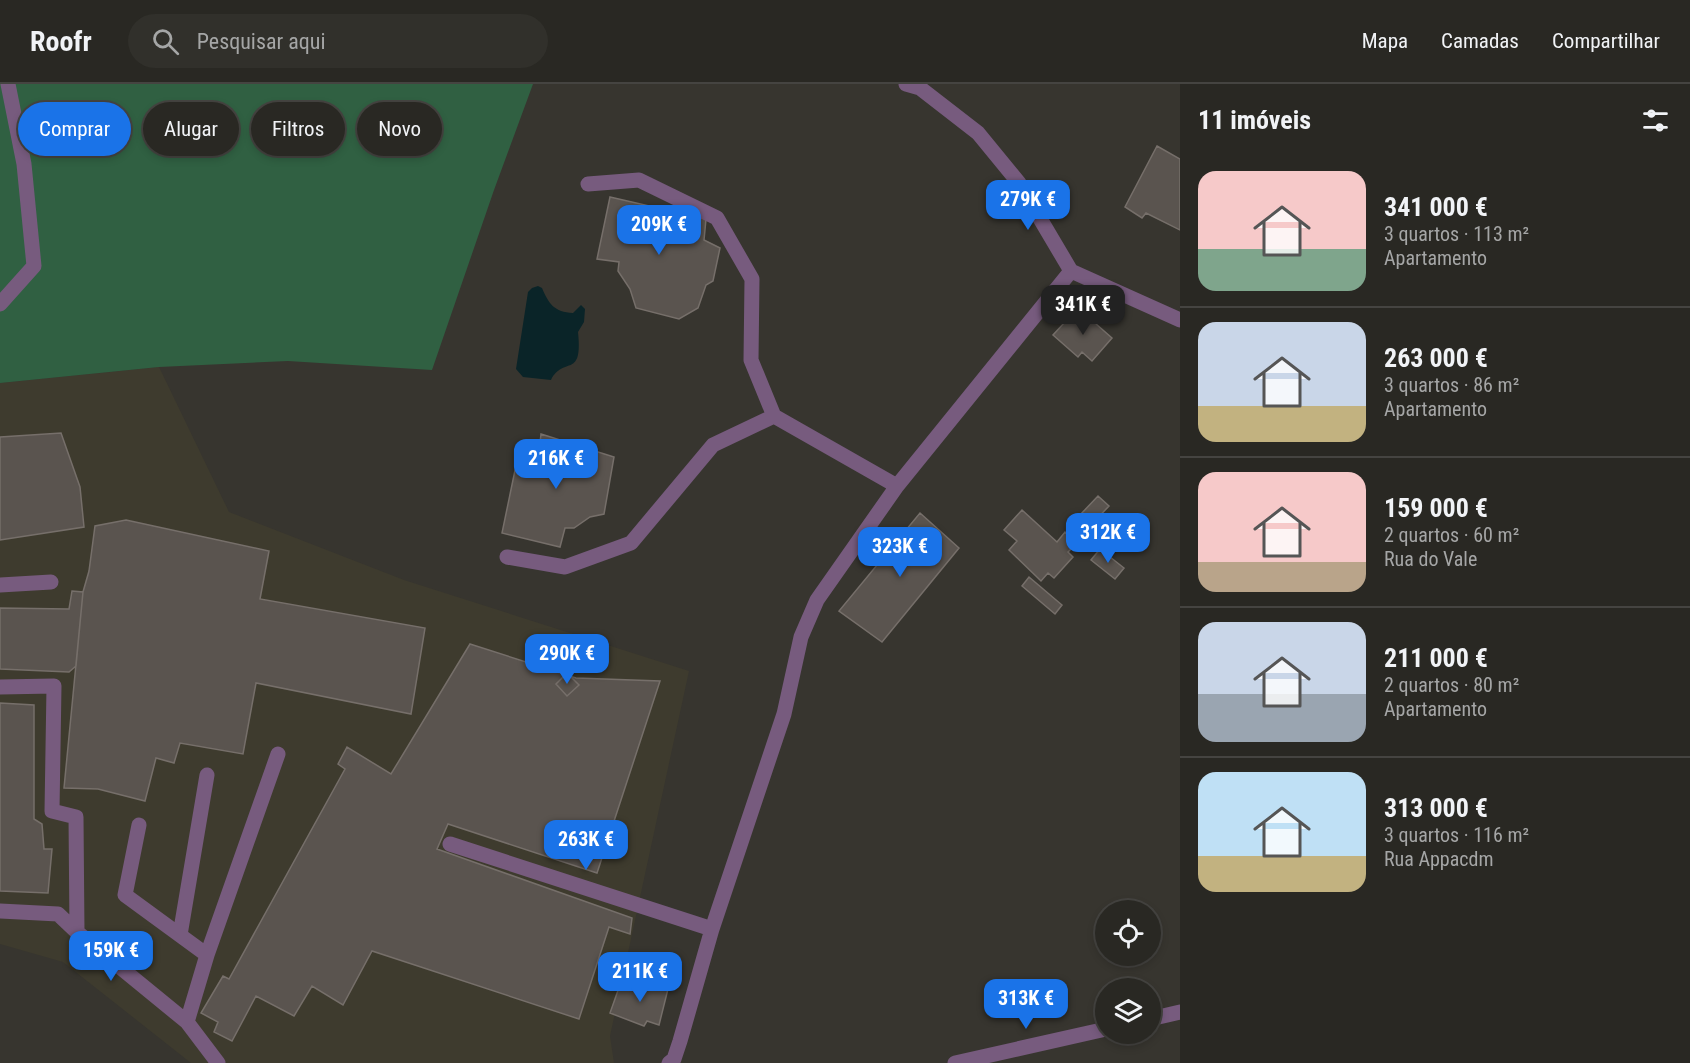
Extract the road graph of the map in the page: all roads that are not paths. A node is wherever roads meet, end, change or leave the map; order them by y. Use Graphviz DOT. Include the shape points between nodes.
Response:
graph roads {
  1 [pos="8,84"];
  2 [pos="906,84"];
  3 [pos="588,184"];
  4 [pos="1071,271"];
  5 [pos="0,304"];
  6 [pos="1180,320"];
  7 [pos="774,416"];
  8 [pos="897,486"];
  9 [pos="507,557"];
  10 [pos="51,582"];
  11 [pos="0,585"];
  12 [pos="0,687"];
  13 [pos="278,754"];
  14 [pos="207,775"];
  15 [pos="140,825"];
  16 [pos="450,844"];
  17 [pos="0,911"];
  18 [pos="712,929"];
  19 [pos="77,932"];
  20 [pos="180,935"];
  21 [pos="207,955"];
  22 [pos="1180,1012"];
  23 [pos="1161,1016"];
  24 [pos="187,1022"];
  25 [pos="1095,1031"];
  26 [pos="218,1063"];
  27 [pos="669,1063"];
  28 [pos="955,1063"];
  1 -- 5 [label="street" via="24,164 34,266"];
  2 -- 4 [label="street" via="920,88 978,133 1019,183"];
  3 -- 7 [label="street" via="639,180 717,218 752,279 751,360"];
  4 -- 6 [label="street"];
  4 -- 8 [label="street"];
  7 -- 8 [label="street"];
  7 -- 9 [label="street" via="713,445 631,543 565,567"];
  8 -- 18 [label="street" via="817,600 801,638 784,714"];
  10 -- 11 [label="street"];
  12 -- 19 [label="street" via="54,686 52,811 76,817"];
  13 -- 21 [label="street"];
  14 -- 20 [label="street"];
  15 -- 20 [label="street" via="125,895"];
  16 -- 18 [label="street"];
  17 -- 19 [label="street" via="58,914"];
  18 -- 27 [label="street" via="680,1041"];
  19 -- 24 [label="street"];
  20 -- 21 [label="street"];
  21 -- 24 [label="street"];
  22 -- 23 [label="street"];
  24 -- 26 [label="street"];
  25 -- 28 [label="street"];
}
